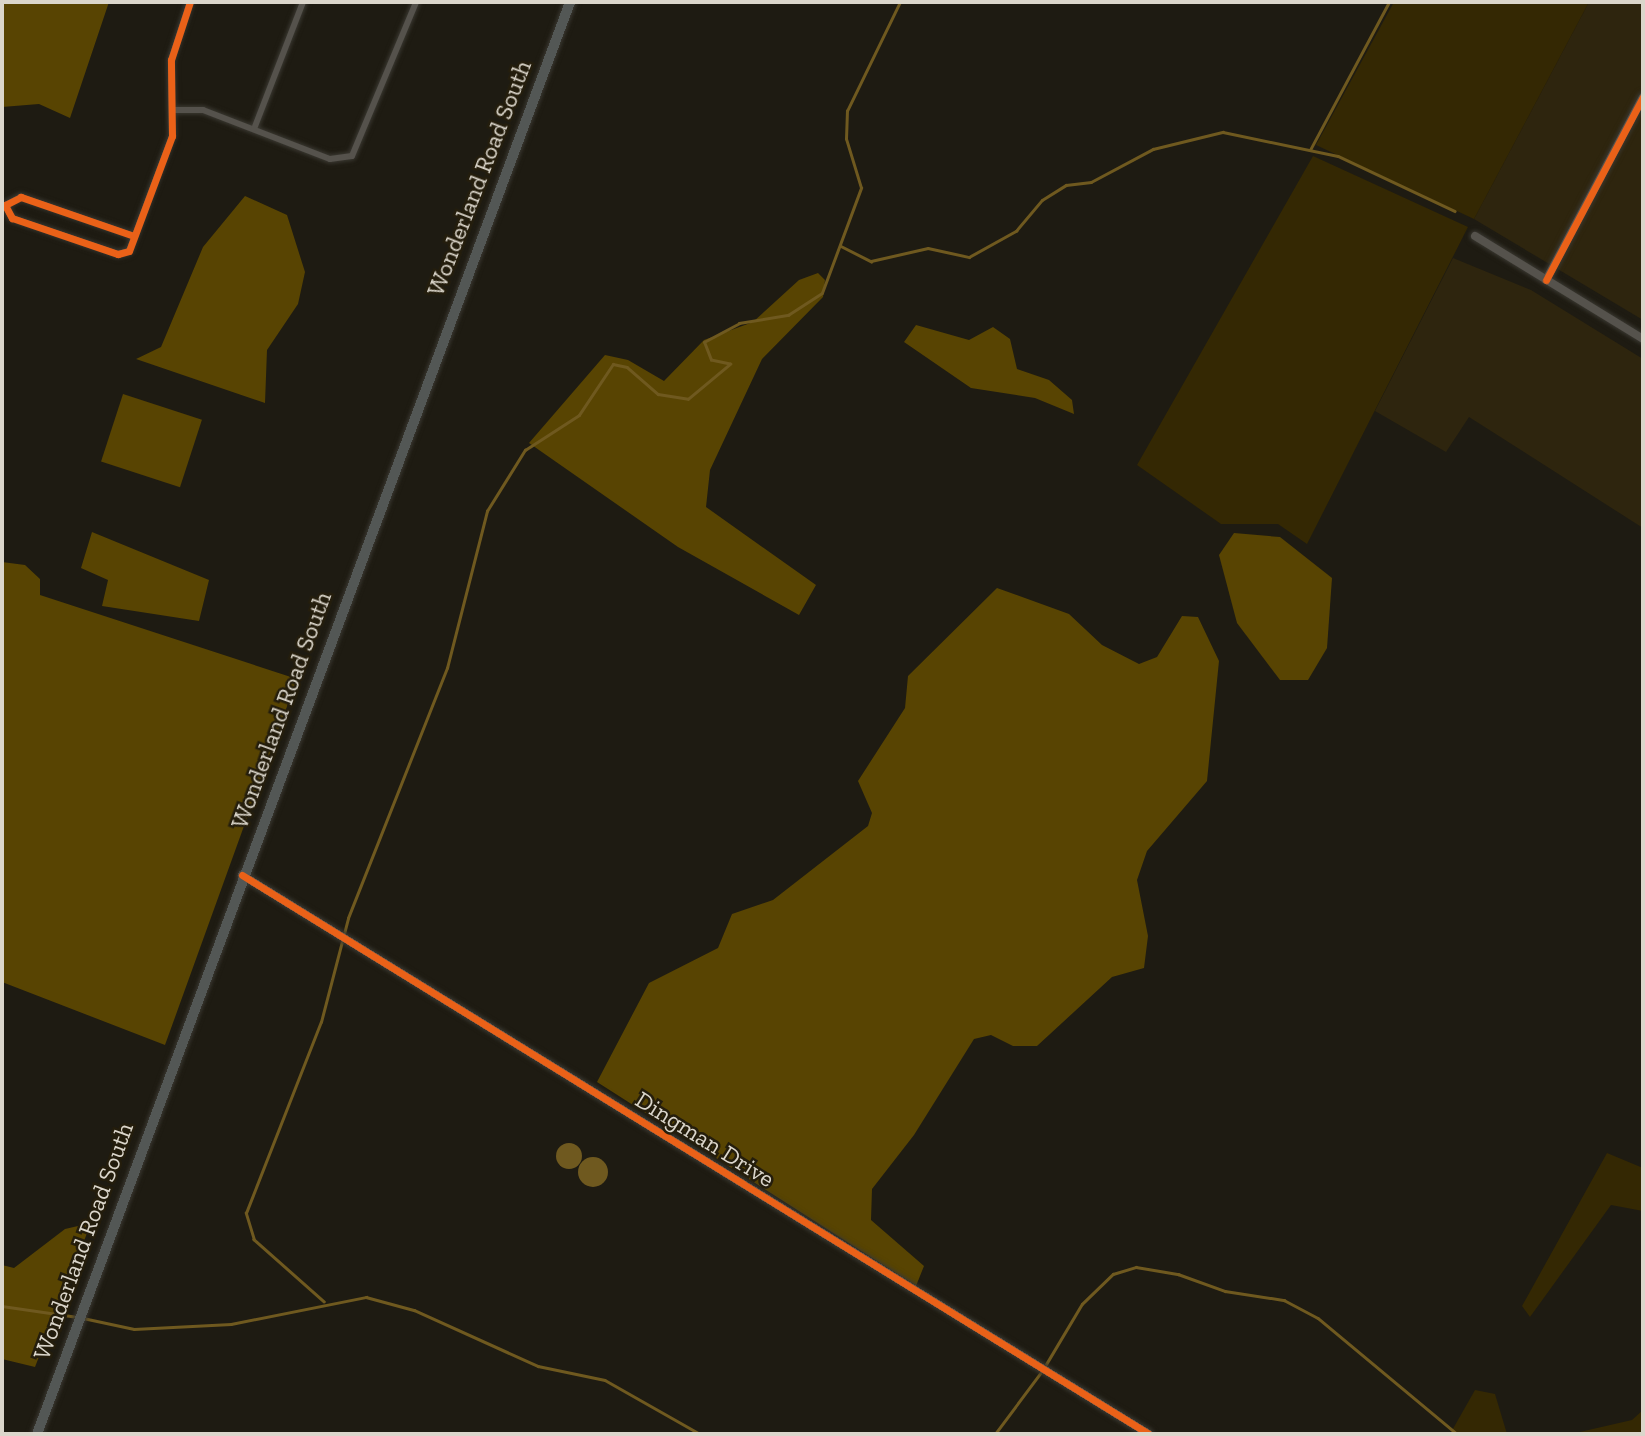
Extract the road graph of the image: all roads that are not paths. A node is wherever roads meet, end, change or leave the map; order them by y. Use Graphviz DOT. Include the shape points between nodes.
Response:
graph roads {
  1 [pos="190,2"];
  2 [pos="303,2"];
  3 [pos="416,2"];
  4 [pos="570,2"];
  5 [pos="1643,97"];
  6 [pos="172,110"];
  7 [pos="254,130"];
  8 [pos="134,236"];
  9 [pos="1475,236"];
  10 [pos="1546,280"];
  11 [pos="1643,339"];
  12 [pos="242,875"];
  13 [pos="37,1434"];
  14 [pos="1149,1434"];
  1 -- 6 [label="street" via="173,49"];
  2 -- 7 [label="street"];
  3 -- 7 [label="street" via="352,156 330,159"];
  4 -- 12 [label="main road, Wonderland Road South"];
  5 -- 10 [label="street"];
  6 -- 7 [label="street" via="203,110"];
  6 -- 8 [label="street" via="169,147"];
  8 -- 8 [label="street" via="129,251 118,254 12,218 5,205 21,197"];
  9 -- 10 [label="street"];
  10 -- 11 [label="street"];
  12 -- 13 [label="main road, Wonderland Road South"];
  12 -- 14 [label="street, Dingman Drive"];
}
